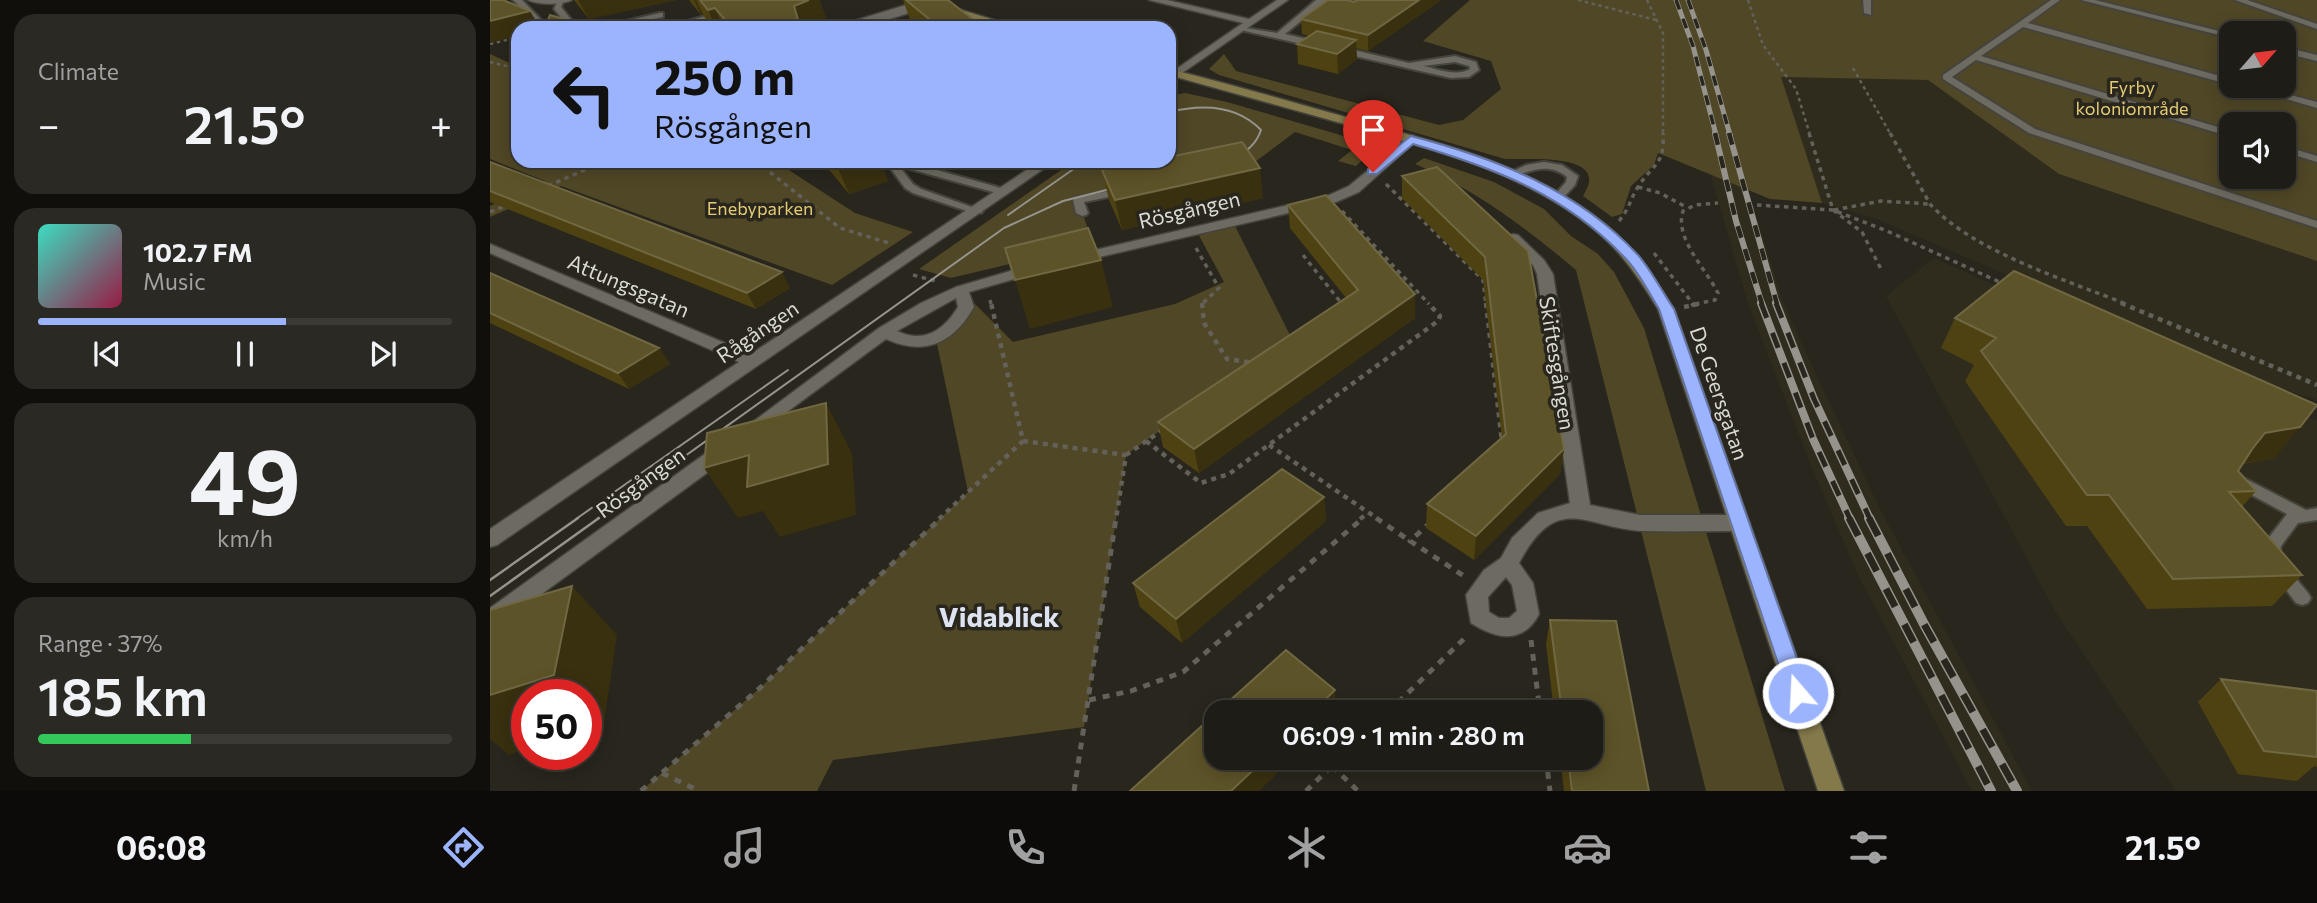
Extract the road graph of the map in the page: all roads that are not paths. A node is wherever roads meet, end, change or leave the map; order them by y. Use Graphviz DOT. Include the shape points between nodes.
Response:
graph roads {
  1 [pos="1154,0"];
  2 [pos="1283,0"];
  3 [pos="1867,0"];
  4 [pos="2056,0"];
  5 [pos="2085,0"];
  6 [pos="2239,0"];
  7 [pos="525,1"];
  8 [pos="564,1"];
  9 [pos="924,1"];
  10 [pos="1347,6"];
  11 [pos="956,11"];
  12 [pos="728,12"];
  13 [pos="1868,13"];
  14 [pos="660,15"];
  15 [pos="943,16"];
  16 [pos="541,21"];
  17 [pos="568,21"];
  18 [pos="632,21"];
  19 [pos="692,21"];
  20 [pos="859,21"];
  21 [pos="991,21"];
  22 [pos="2022,24"];
  23 [pos="1245,26"];
  24 [pos="2317,26"];
  25 [pos="2219,33"];
  26 [pos="1278,36"];
  27 [pos="2296,53"];
  28 [pos="1974,57"];
  29 [pos="2317,58"];
  30 [pos="1410,65"];
  31 [pos="1176,72"];
  32 [pos="1176,76"];
  33 [pos="2219,79"];
  34 [pos="2291,98"];
  35 [pos="2317,105"];
  36 [pos="2219,130"];
  37 [pos="1411,139"];
  38 [pos="2296,153"];
  39 [pos="2317,159"];
  40 [pos="896,168"];
  41 [pos="917,168"];
  42 [pos="1039,168"];
  43 [pos="1514,173"];
  44 [pos="1142,187"];
  45 [pos="1004,192"];
  46 [pos="1558,197"];
  47 [pos="976,211"];
  48 [pos="1082,214"];
  49 [pos="2317,225"];
  50 [pos="1506,231"];
  51 [pos="490,248"];
  52 [pos="961,290"];
  53 [pos="886,332"];
  54 [pos="752,361"];
  55 [pos="2238,481"];
  56 [pos="1581,510"];
  57 [pos="2311,515"];
  58 [pos="1741,523"];
  59 [pos="490,539"];
  60 [pos="1508,564"];
  61 [pos="2302,598"];
  62 [pos="490,620"];
  63 [pos="1831,791"];
  1 -- 23 [label="street"];
  2 -- 23 [label="street"];
  3 -- 13 [label="lane"];
  4 -- 22 [label="lane"];
  5 -- 25 [label="lane"];
  6 -- 24 [label="lane"];
  7 -- 8 [label="street"];
  7 -- 16 [label="lane"];
  8 -- 17 [label="lane" via="557,7"];
  9 -- 11 [label="main road"];
  9 -- 20 [label="street"];
  10 -- 26 [label="lane" via="1320,1"];
  11 -- 15 [label="lane"];
  11 -- 21 [label="main road"];
  12 -- 19 [label="lane"];
  14 -- 18 [label="lane"];
  22 -- 28 [label="lane"];
  22 -- 33 [label="lane"];
  23 -- 26 [label="lane"];
  23 -- 31 [label="street"];
  26 -- 30 [label="lane"];
  27 -- 29 [label="lane"];
  28 -- 36 [label="lane"];
  28 -- 49 [label="lane" via="1946,78 2032,131"];
  30 -- 30 [label="lane" via="1451,75 1475,70 1473,64 1455,59"];
  32 -- 37 [label="main road, De Geersgatan"];
  34 -- 35 [label="lane"];
  37 -- 43 [label="main road, De Geersgatan"];
  37 -- 52 [label="street, Rösgången" via="1354,188 1331,199"];
  38 -- 39 [label="lane"];
  40 -- 47 [label="lane" via="917,191"];
  41 -- 45 [label="lane"];
  42 -- 45 [label="street, Rågången"];
  43 -- 46 [label="main road, De Geersgatan"];
  43 -- 46 [label="lane" via="1539,165 1565,169 1573,176"];
  44 -- 48 [label="lane" via="1078,200"];
  45 -- 47 [label="street, Rågången"];
  46 -- 58 [label="main road, De Geersgatan" via="1600,227 1634,260 1666,309"];
  47 -- 54 [label="street, Rågången"];
  50 -- 56 [label="street, Skiftesgången" via="1545,274"];
  51 -- 54 [label="street, Attungsgatan"];
  52 -- 53 [label="street, Rösgången"];
  52 -- 53 [label="street" via="966,307 960,319 936,339 902,341"];
  53 -- 62 [label="street, Rösgången"];
  54 -- 59 [label="street, Rågången"];
  55 -- 57 [label="lane"];
  56 -- 58 [label="street" via="1640,523"];
  56 -- 60 [label="street" via="1545,518 1519,544"];
  57 -- 61 [label="lane" via="2293,518 2273,544 2271,559"];
  58 -- 63 [label="main road, De Geersgatan"];
  60 -- 60 [label="street" via="1491,576 1477,595 1479,617 1495,627 1514,628 1528,614 1522,583"];
}
